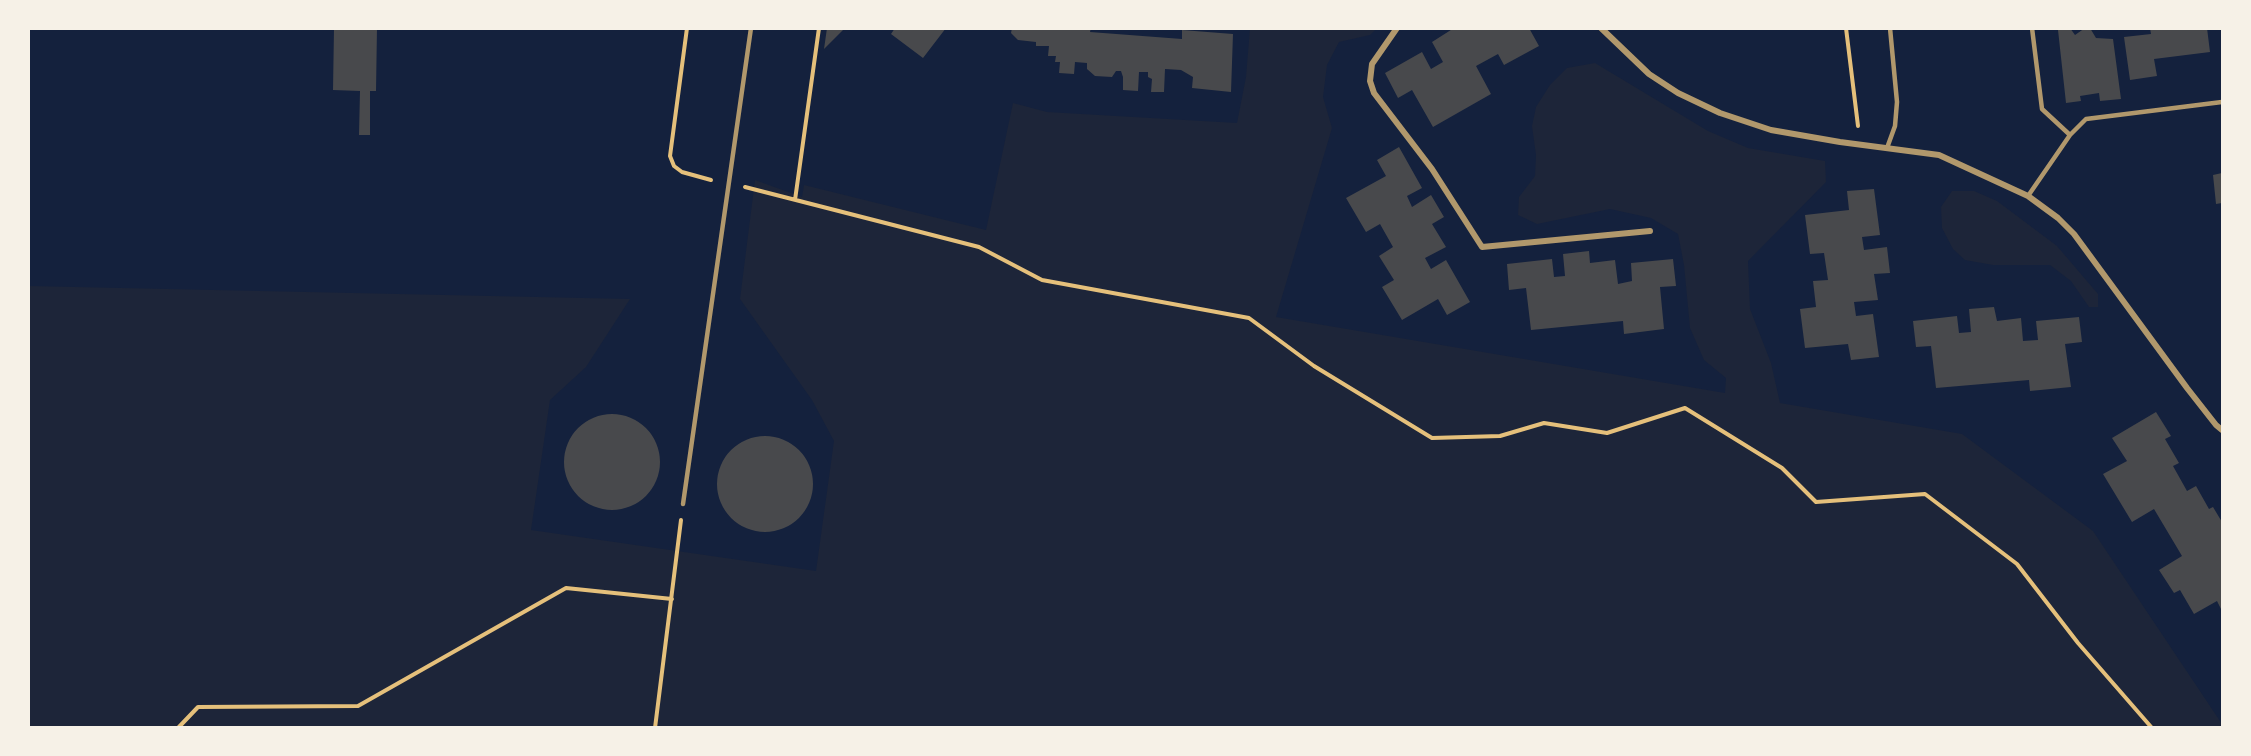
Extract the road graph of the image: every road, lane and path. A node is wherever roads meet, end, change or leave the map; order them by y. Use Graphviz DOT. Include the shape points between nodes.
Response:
graph roads {
  1 [pos="687,28"];
  2 [pos="751,28"];
  3 [pos="819,28"];
  4 [pos="1397,28"];
  5 [pos="1601,28"];
  6 [pos="1846,28"];
  7 [pos="1890,28"];
  8 [pos="2032,28"];
  9 [pos="2223,102"];
  10 [pos="2070,135"];
  11 [pos="1860,145"];
  12 [pos="1887,148"];
  13 [pos="728,183"];
  14 [pos="2028,196"];
  15 [pos="795,200"];
  16 [pos="1650,231"];
  17 [pos="2223,430"];
  18 [pos="683,504"];
  19 [pos="672,599"];
  20 [pos="177,728"];
  21 [pos="656,728"];
  22 [pos="2152,728"];
  1 -- 13 [label="path" via="670,156 682,172"];
  2 -- 13 [label="lane"];
  3 -- 15 [label="path"];
  4 -- 16 [label="street" via="1372,64 1370,81 1374,93 1432,169 1482,247"];
  5 -- 11 [label="street" via="1649,75 1720,113 1771,130"];
  6 -- 11 [label="path"];
  7 -- 12 [label="lane" via="1897,102 1895,126"];
  8 -- 10 [label="lane" via="2042,109"];
  9 -- 10 [label="lane" via="2086,119"];
  10 -- 14 [label="lane"];
  11 -- 12 [label="street"];
  12 -- 14 [label="street" via="1940,155"];
  13 -- 15 [label="path"];
  13 -- 18 [label="lane"];
  14 -- 17 [label="street" via="2074,234 2187,388"];
  15 -- 22 [label="path" via="979,248 1042,280 1249,318 1314,366 1432,438 1500,436 1544,423 1607,433 1686,408 1782,468 1816,502 1925,494 2017,564"];
  18 -- 19 [label="path"];
  19 -- 20 [label="path" via="566,588 358,706 198,707"];
  19 -- 21 [label="path"];
}
